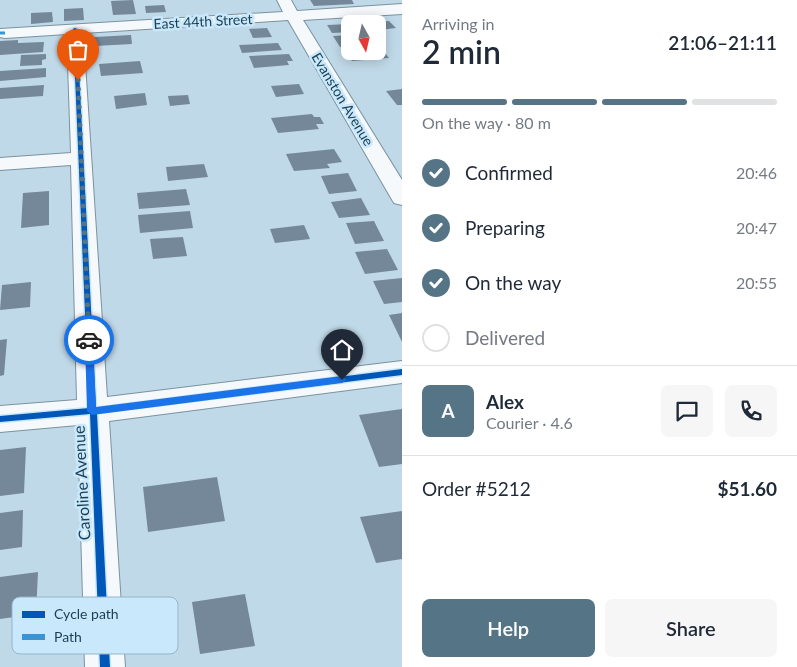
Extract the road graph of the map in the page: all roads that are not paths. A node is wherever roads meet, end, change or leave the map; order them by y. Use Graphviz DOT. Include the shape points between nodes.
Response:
graph roads {
  1 [pos="288,8"];
  2 [pos="397,9"];
  3 [pos="75,29"];
  4 [pos="5,33"];
  5 [pos="82,158"];
  6 [pos="0,164"];
  7 [pos="402,198"];
  8 [pos="402,372"];
  9 [pos="92,411"];
  10 [pos="0,419"];
  11 [pos="101,597"];
  12 [pos="104,654"];
  13 [pos="105,667"];
  1 -- 2 [label="street, East 44th Street"];
  1 -- 3 [label="street, East 44th Street"];
  1 -- 7 [label="street, Evanston Avenue"];
  3 -- 4 [label="street, East 44th Street"];
  3 -- 5 [label="street, Caroline Avenue"];
  5 -- 6 [label="street"];
  5 -- 9 [label="street, Caroline Avenue"];
  8 -- 9 [label="street"];
  9 -- 10 [label="street"];
  9 -- 11 [label="street, Caroline Avenue"];
  12 -- 13 [label="street, Caroline Avenue"];
}
